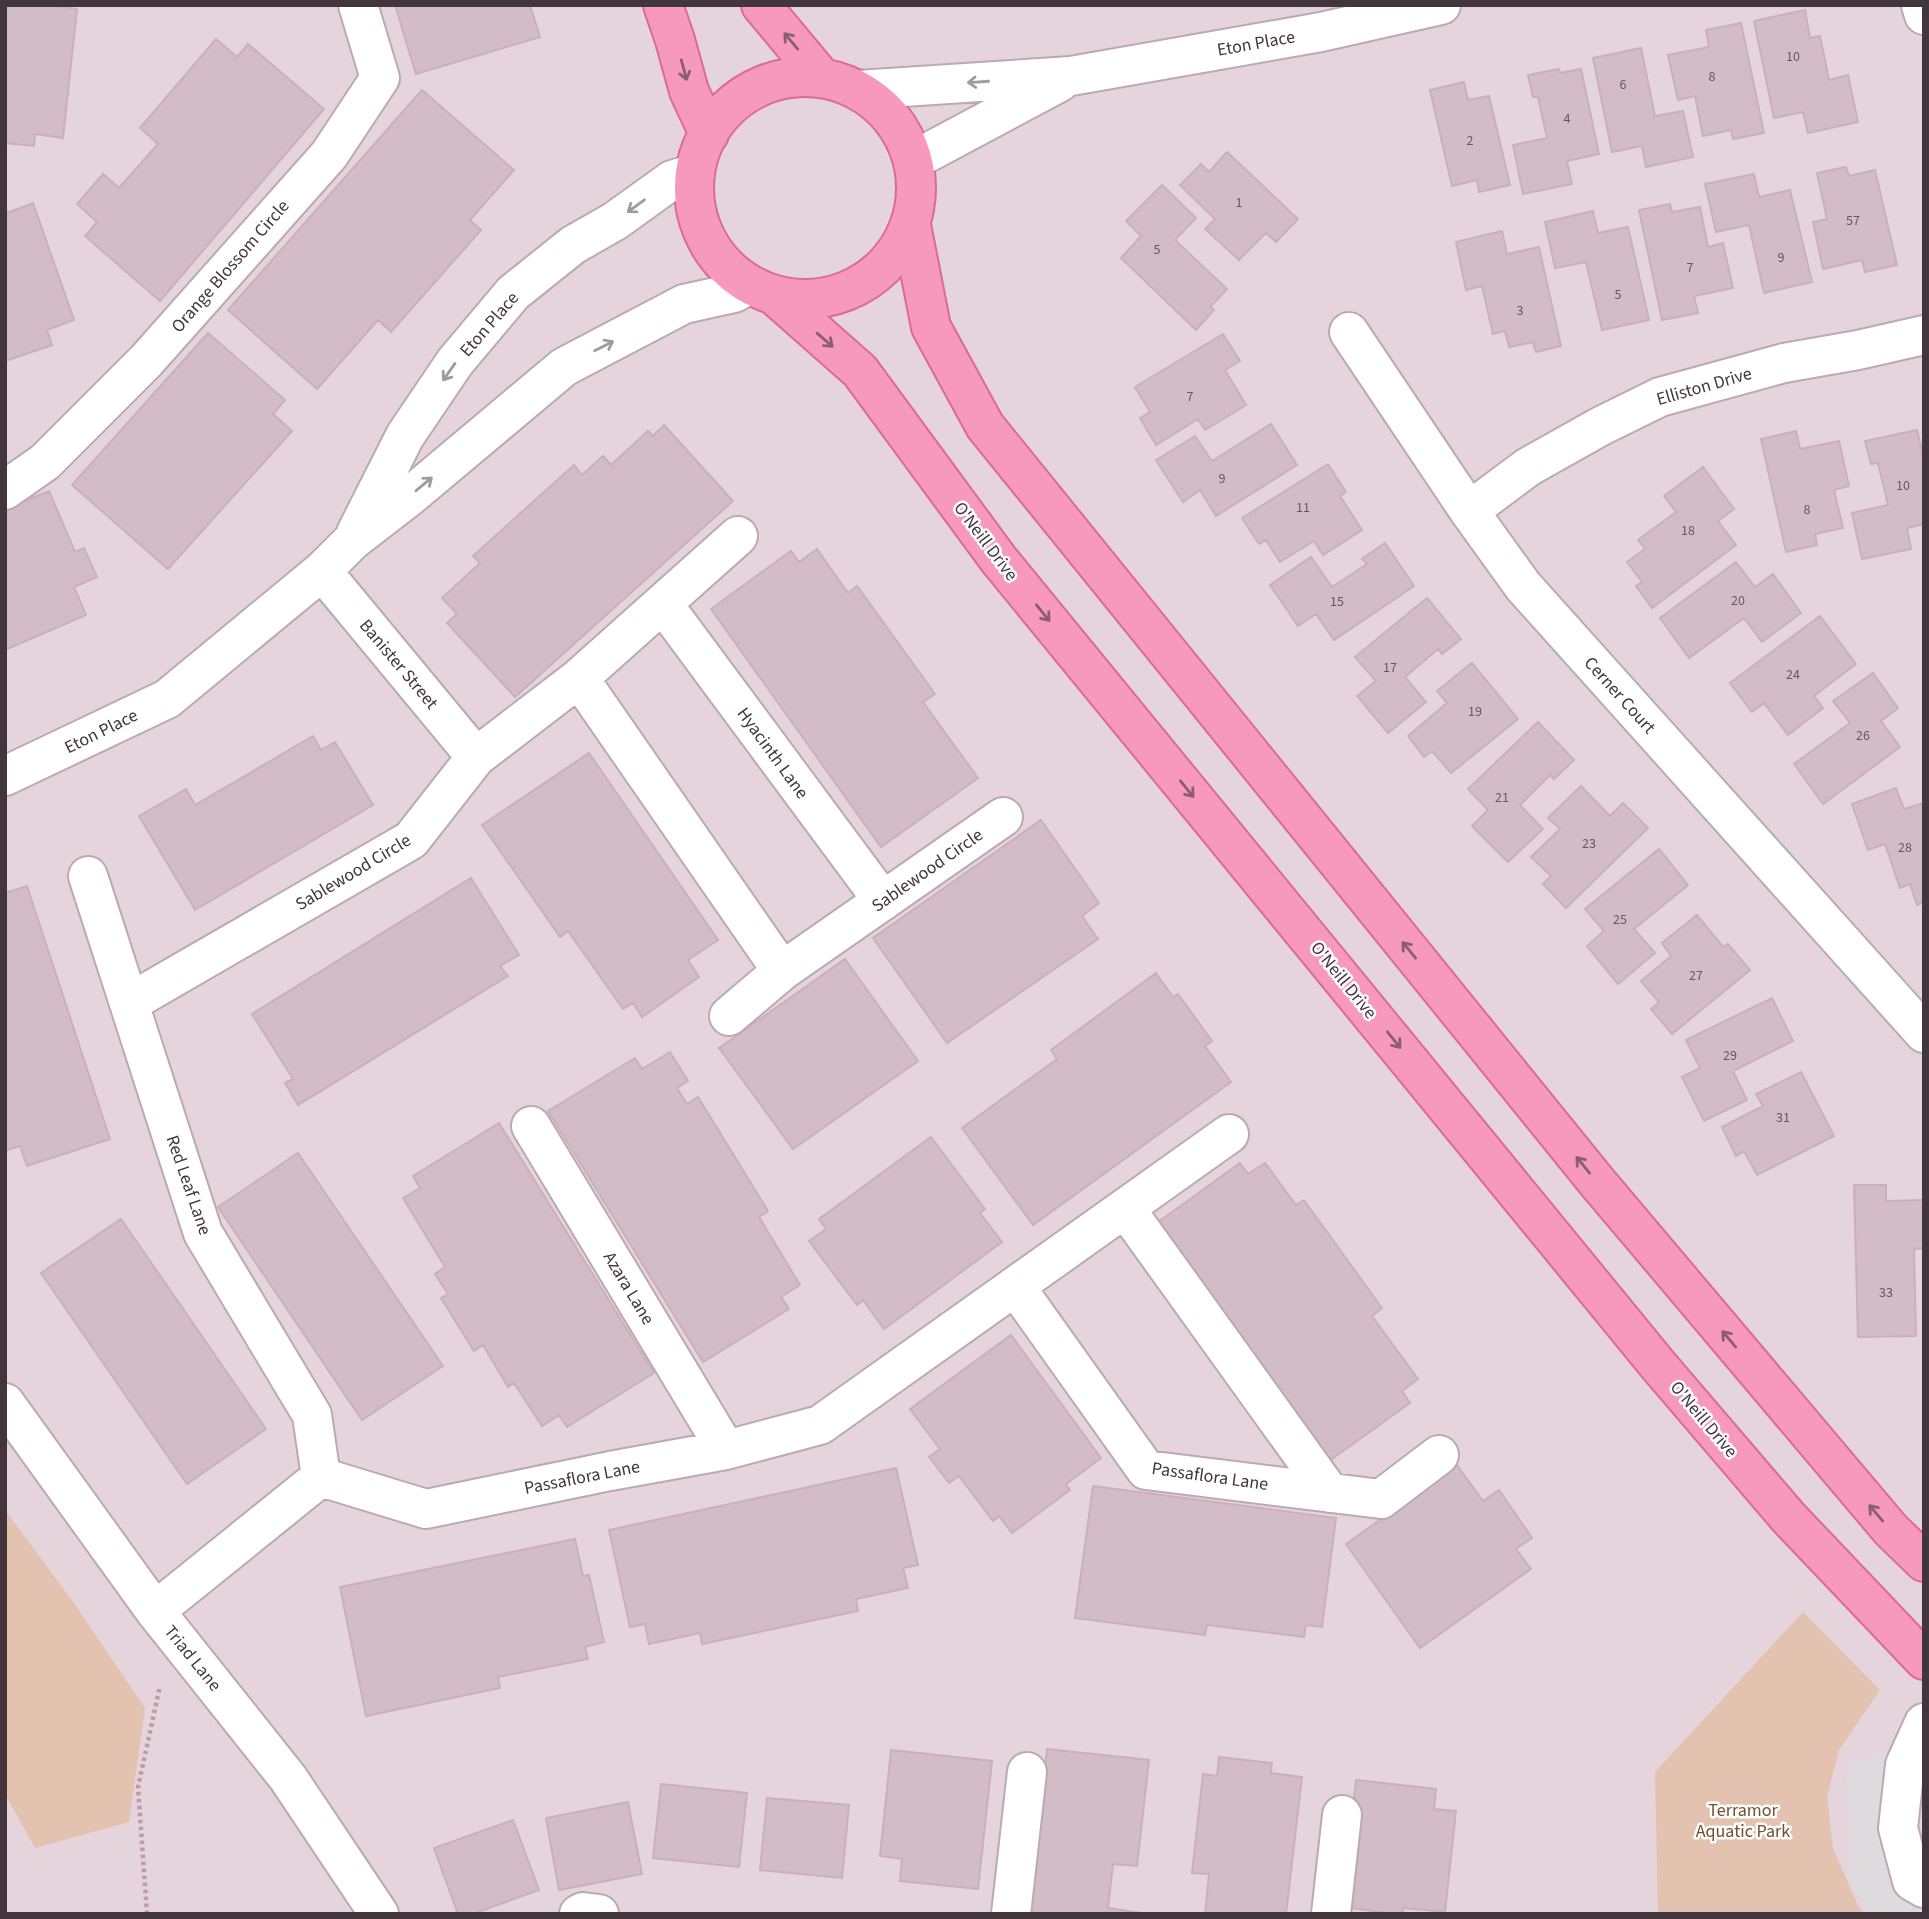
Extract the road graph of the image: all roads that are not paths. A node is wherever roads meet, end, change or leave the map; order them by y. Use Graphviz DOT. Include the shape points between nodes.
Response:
graph roads {
  1 [pos="358,5"];
  2 [pos="663,5"];
  3 [pos="761,5"];
  4 [pos="1441,5"];
  5 [pos="1921,5"];
  6 [pos="1924,15"];
  7 [pos="1318,18"];
  8 [pos="1071,76"];
  9 [pos="821,77"];
  10 [pos="858,90"];
  11 [pos="709,134"];
  12 [pos="914,160"];
  13 [pos="695,173"];
  14 [pos="911,225"];
  15 [pos="762,290"];
  16 [pos="1349,332"];
  17 [pos="1924,335"];
  18 [pos="5,490"];
  19 [pos="1469,511"];
  20 [pos="738,536"];
  21 [pos="352,541"];
  22 [pos="322,571"];
  23 [pos="663,604"];
  24 [pos="579,678"];
  25 [pos="476,757"];
  26 [pos="5,776"];
  27 [pos="1003,817"];
  28 [pos="88,876"];
  29 [pos="883,901"];
  30 [pos="782,971"];
  31 [pos="129,1003"];
  32 [pos="729,1016"];
  33 [pos="1924,1033"];
  34 [pos="531,1126"];
  35 [pos="1229,1134"];
  36 [pos="1125,1208"];
  37 [pos="1015,1286"];
  38 [pos="5,1403"];
  39 [pos="726,1450"];
  40 [pos="1438,1455"];
  41 [pos="321,1477"];
  42 [pos="1330,1493"];
  43 [pos="1924,1562"];
  44 [pos="164,1621"];
  45 [pos="1924,1660"];
  46 [pos="1924,1723"];
  47 [pos="1027,1772"];
  48 [pos="1342,1815"];
  49 [pos="1924,1888"];
  50 [pos="379,1914"];
  51 [pos="579,1914"];
  52 [pos="599,1914"];
  53 [pos="1011,1914"];
  54 [pos="1331,1914"];
  1 -- 18 [label="street, Orange Blossom Circle" via="380,78 329,155 146,361 45,462"];
  2 -- 11 [label="main road, one-way"];
  9 -- 3 [label="main road, one-way"];
  4 -- 7 [label="street, Eton Place"];
  5 -- 6 [label="street"];
  7 -- 8 [label="street, Eton Place"];
  8 -- 10 [label="street, Eton Place, one-way"];
  8 -- 12 [label="street, Eton Place"];
  9 -- 10 [label="main road, O'Neill Drive"];
  9 -- 11 [label="main road, O'Neill Drive" via="785,78 754,88 736,99"];
  10 -- 12 [label="main road, O'Neill Drive" via="876,102 901,132"];
  11 -- 13 [label="main road, O'Neill Drive" via="702,142"];
  12 -- 14 [label="main road, O'Neill Drive" via="916,198"];
  13 -- 15 [label="main road, O'Neill Drive" via="694,209 705,239 719,260"];
  13 -- 21 [label="street, Eton Place, one-way" via="673,180 573,245 513,293 456,362 405,436"];
  14 -- 15 [label="main road, O'Neill Drive" via="891,258 866,282 822,298"];
  43 -- 14 [label="main road, O'Neill Drive, one-way" via="1891,1530 1597,1182 985,426 931,327"];
  21 -- 15 [label="street, Eton Place, one-way" via="564,367 684,304"];
  15 -- 45 [label="main road, O'Neill Drive, one-way" via="860,371 999,559 1658,1365 1788,1517"];
  16 -- 19 [label="street, Cerner Court"];
  17 -- 19 [label="street, Elliston Drive" via="1784,363 1660,397 1528,467"];
  19 -- 33 [label="street, Cerner Court" via="1523,586"];
  20 -- 23 [label="street, Sablewood Circle"];
  21 -- 22 [label="street, Eton Place"];
  22 -- 25 [label="street, Banister Street"];
  22 -- 26 [label="street, Eton Place" via="167,699"];
  23 -- 24 [label="street, Sablewood Circle"];
  23 -- 29 [label="street, Hyacinth Lane"];
  24 -- 25 [label="street, Sablewood Circle"];
  24 -- 30 [label="street"];
  25 -- 31 [label="street, Sablewood Circle" via="411,840"];
  27 -- 29 [label="street, Sablewood Circle"];
  28 -- 31 [label="street, Red Leaf Lane"];
  29 -- 30 [label="street, Sablewood Circle"];
  30 -- 32 [label="street, Sablewood Circle"];
  31 -- 41 [label="street, Red Leaf Lane" via="203,1233 312,1415"];
  34 -- 39 [label="street, Azara Lane"];
  35 -- 36 [label="street, Passaflora Lane"];
  36 -- 37 [label="street, Passaflora Lane"];
  36 -- 42 [label="street"];
  37 -- 39 [label="street, Passaflora Lane" via="820,1425"];
  37 -- 42 [label="street, Passaflora Lane" via="1146,1470"];
  38 -- 44 [label="street, Triad Lane"];
  39 -- 41 [label="street, Passaflora Lane" via="426,1509"];
  40 -- 42 [label="street, Passaflora Lane" via="1381,1499"];
  41 -- 44 [label="street"];
  44 -- 50 [label="street, Triad Lane" via="288,1778"];
  46 -- 49 [label="street" via="1905,1765 1898,1828 1912,1881"];
  47 -- 53 [label="street"];
  48 -- 54 [label="street"];
  51 -- 52 [label="street"];
}
